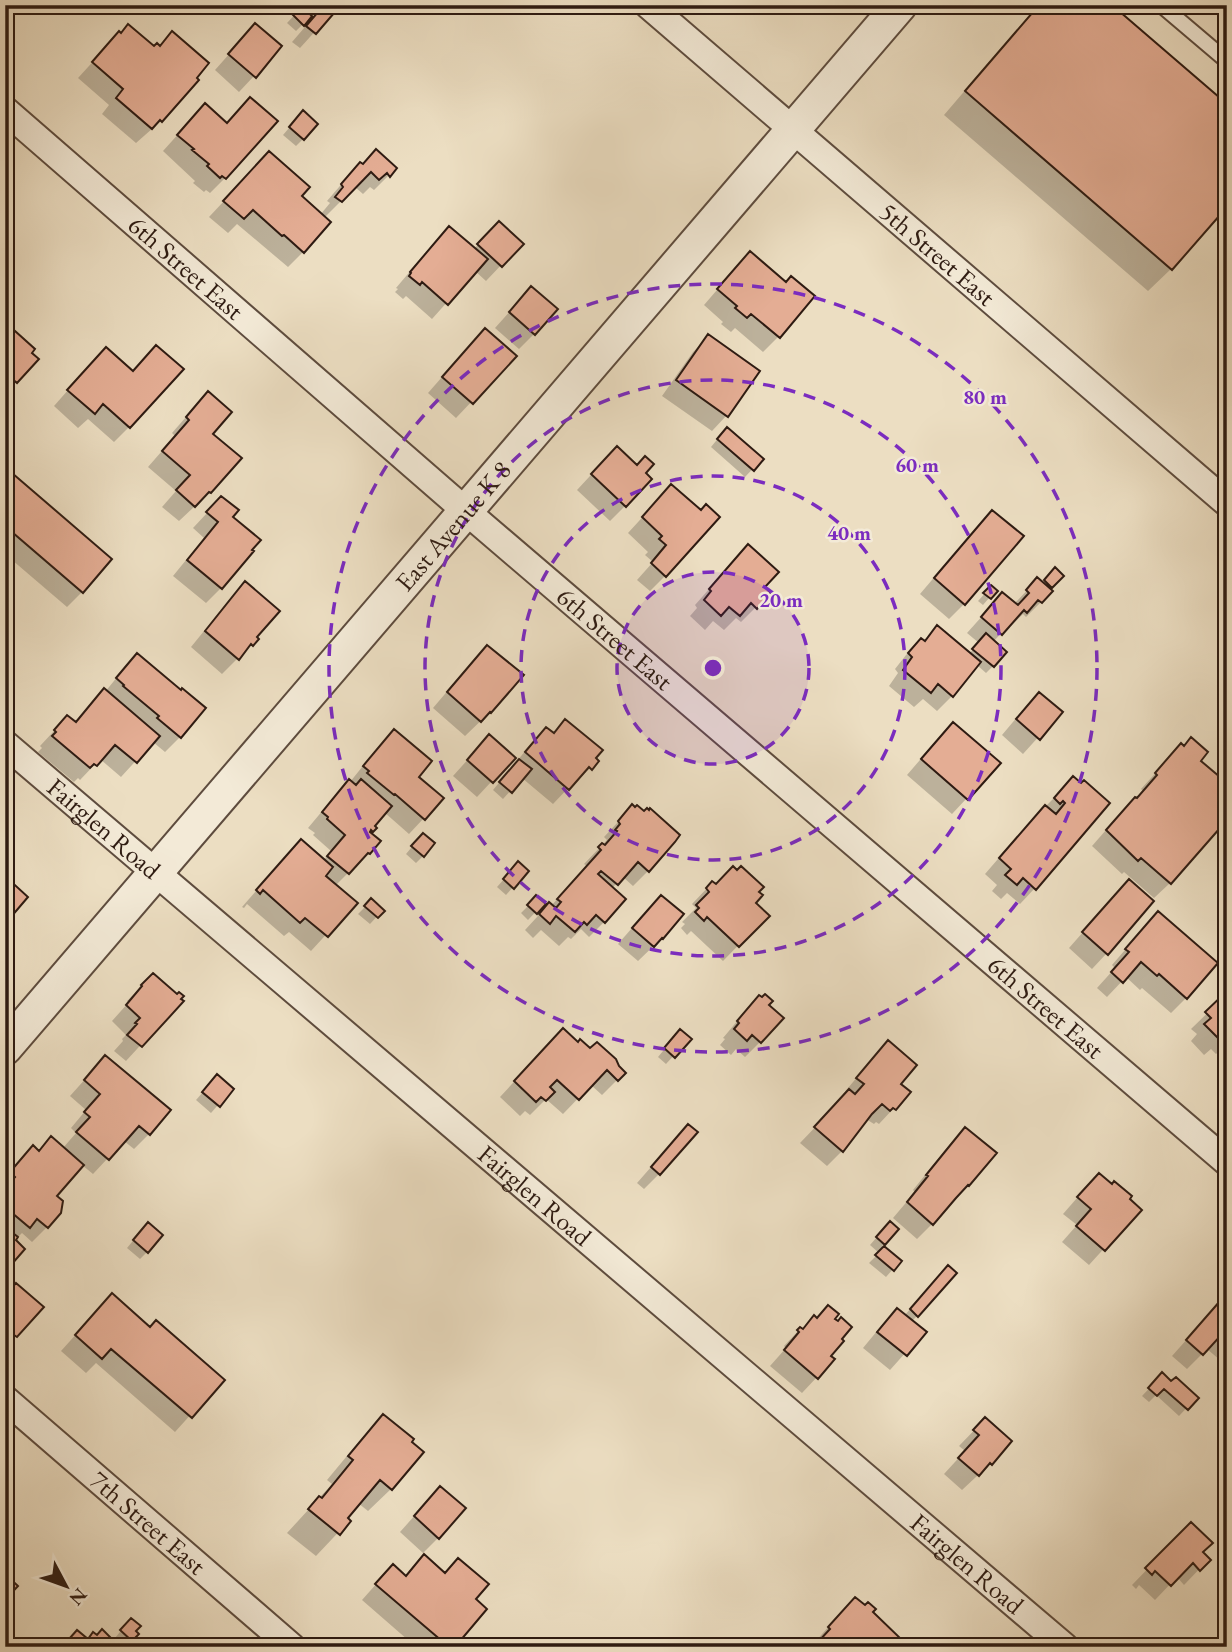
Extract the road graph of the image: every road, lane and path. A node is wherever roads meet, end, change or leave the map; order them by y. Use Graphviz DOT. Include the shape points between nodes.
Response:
graph roads {
  1 [pos="649,5"];
  2 [pos="900,5"];
  3 [pos="1161,5"];
  4 [pos="1227,61"];
  5 [pos="5,110"];
  6 [pos="793,129"];
  7 [pos="1227,503"];
  8 [pos="467,512"];
  9 [pos="5,744"];
  10 [pos="156,873"];
  11 [pos="5,1048"];
  12 [pos="1227,1162"];
  13 [pos="5,1399"];
  14 [pos="292,1647"];
  15 [pos="1065,1647"];
  1 -- 6 [label="street, 5th Street East"];
  2 -- 6 [label="street, East Avenue K 8"];
  3 -- 4 [label="lane"];
  5 -- 8 [label="street, 6th Street East"];
  6 -- 7 [label="street, 5th Street East"];
  6 -- 8 [label="street, East Avenue K 8"];
  8 -- 10 [label="street, East Avenue K 8"];
  8 -- 12 [label="street, 6th Street East"];
  9 -- 10 [label="street, Fairglen Road"];
  10 -- 11 [label="street, East Avenue K 8"];
  10 -- 15 [label="street, Fairglen Road"];
  13 -- 14 [label="street, 7th Street East"];
}
